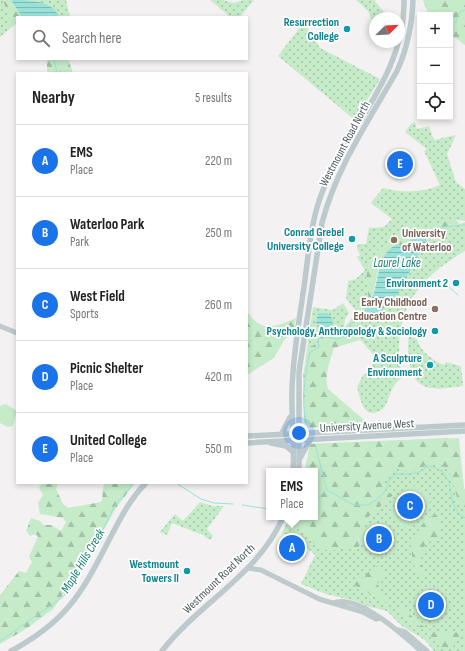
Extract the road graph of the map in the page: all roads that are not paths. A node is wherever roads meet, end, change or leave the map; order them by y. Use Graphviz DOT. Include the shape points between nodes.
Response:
graph roads {
  1 [pos="404,0"];
  2 [pos="413,0"];
  3 [pos="0,326"];
  4 [pos="16,333"];
  5 [pos="292,413"];
  6 [pos="465,425"];
  7 [pos="465,431"];
  8 [pos="282,433"];
  9 [pos="293,433"];
  10 [pos="299,433"];
  11 [pos="248,436"];
  12 [pos="296,440"];
  13 [pos="310,440"];
  14 [pos="267,441"];
  15 [pos="248,443"];
  16 [pos="293,452"];
  17 [pos="299,460"];
  18 [pos="293,468"];
  19 [pos="299,468"];
  20 [pos="145,484"];
  21 [pos="281,520"];
  22 [pos="248,568"];
  23 [pos="397,630"];
  24 [pos="11,651"];
  25 [pos="162,651"];
  26 [pos="421,651"];
  27 [pos="427,651"];
  1 -- 5 [label="main road, Westmount Road North" via="401,36 392,63 320,200 309,250 294,358"];
  2 -- 10 [label="main road, Westmount Road North" via="412,22 404,55 340,172 327,201 299,372"];
  3 -- 4 [label="street"];
  5 -- 8 [label="main road"];
  5 -- 9 [label="main road, Westmount Road North"];
  6 -- 10 [label="main road, University Avenue West"];
  7 -- 13 [label="main road, University Avenue West"];
  8 -- 9 [label="main road, University Avenue West"];
  8 -- 11 [label="main road, University Avenue West"];
  9 -- 10 [label="main road, University Avenue West"];
  9 -- 12 [label="main road, Westmount Road North"];
  10 -- 12 [label="main road, Westmount Road North"];
  12 -- 13 [label="main road, University Avenue West"];
  12 -- 14 [label="main road, University Avenue West"];
  12 -- 16 [label="main road, Westmount Road North"];
  12 -- 17 [label="main road, Westmount Road North"];
  13 -- 17 [label="main road"];
  14 -- 15 [label="main road, University Avenue West"];
  14 -- 16 [label="main road" via="286,446"];
  16 -- 18 [label="main road, Westmount Road North"];
  17 -- 19 [label="main road, Westmount Road North"];
  20 -- 24 [label="main road" via="125,509 79,596 44,630"];
  21 -- 22 [label="main road, Westmount Road North" via="267,546"];
  22 -- 23 [label="street" via="261,570 319,599 362,607 378,614"];
  22 -- 25 [label="main road, Westmount Road North" via="176,634"];
  23 -- 26 [label="street"];
  23 -- 27 [label="street" via="405,632"];
}
